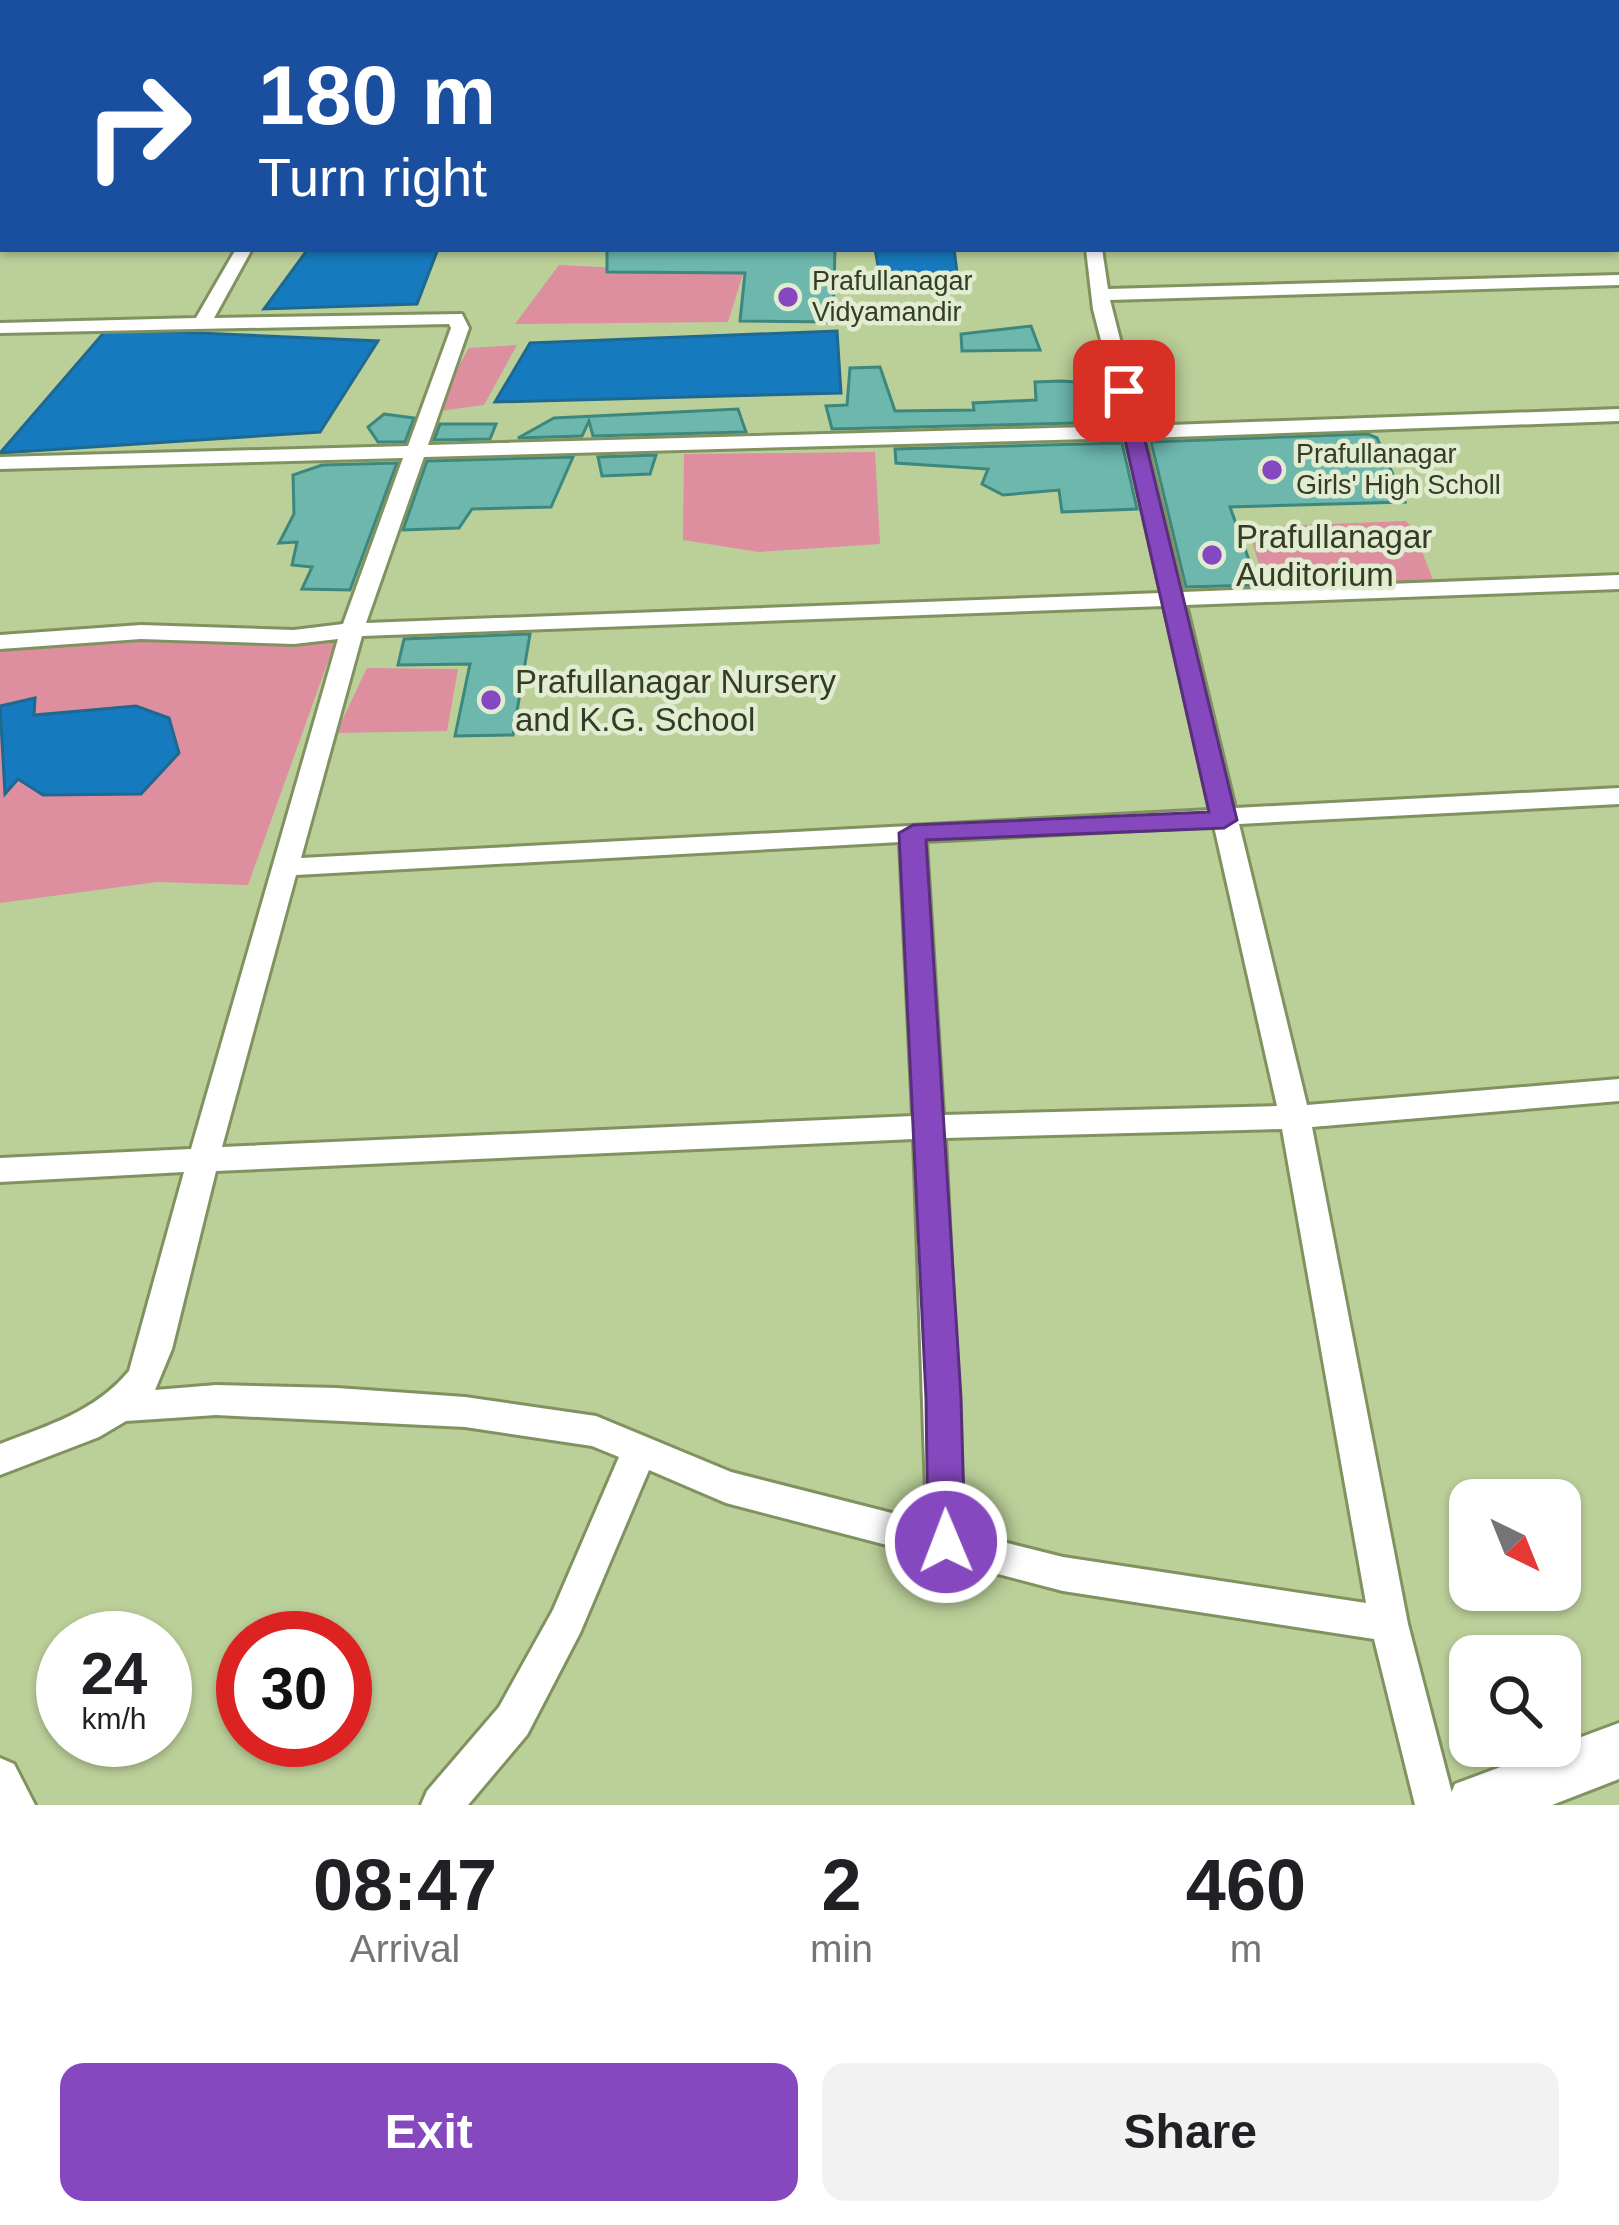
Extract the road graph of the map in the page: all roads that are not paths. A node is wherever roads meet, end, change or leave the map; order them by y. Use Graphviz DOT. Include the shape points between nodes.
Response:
graph roads {
  1 [pos="242,252"];
  2 [pos="1094,252"];
  3 [pos="1613,281"];
  4 [pos="1100,295"];
  5 [pos="1619,304"];
  6 [pos="202,324"];
  7 [pos="0,328"];
  8 [pos="1619,416"];
  9 [pos="1134,432"];
  10 [pos="418,453"];
  11 [pos="0,463"];
  12 [pos="1619,582"];
  13 [pos="1171,598"];
  14 [pos="352,630"];
  15 [pos="0,642"];
  16 [pos="1619,796"];
  17 [pos="1224,820"];
  18 [pos="913,833"];
  19 [pos="286,867"];
  20 [pos="1619,1090"];
  21 [pos="1295,1117"];
  22 [pos="928,1127"];
  23 [pos="203,1160"];
  24 [pos="0,1170"];
  25 [pos="120,1407"];
  26 [pos="640,1450"];
  27 [pos="0,1460"];
  28 [pos="946,1542"];
  29 [pos="1390,1624"];
  30 [pos="1619,1751"];
  31 [pos="0,1778"];
  32 [pos="15,1805"];
  33 [pos="441,1805"];
  34 [pos="1436,1805"];
  35 [pos="1476,1805"];
  1 -- 6 [label="street"];
  2 -- 4 [label="street"];
  3 -- 4 [label="street"];
  3 -- 5 [label="street"];
  4 -- 9 [label="street"];
  6 -- 7 [label="street"];
  6 -- 10 [label="street" via="456,318 460,328"];
  8 -- 9 [label="street"];
  9 -- 10 [label="street"];
  9 -- 13 [label="street"];
  10 -- 11 [label="street"];
  10 -- 14 [label="street"];
  12 -- 13 [label="street"];
  13 -- 14 [label="street"];
  13 -- 17 [label="street"];
  14 -- 15 [label="street"];
  14 -- 19 [label="street"];
  16 -- 17 [label="street"];
  17 -- 18 [label="street"];
  17 -- 21 [label="street"];
  18 -- 19 [label="street"];
  18 -- 22 [label="street"];
  19 -- 23 [label="street"];
  20 -- 21 [label="street"];
  21 -- 22 [label="street"];
  21 -- 29 [label="street"];
  22 -- 23 [label="street"];
  22 -- 28 [label="street"];
  23 -- 24 [label="street"];
  23 -- 25 [label="street" via="155,1349"];
  25 -- 26 [label="street" via="216,1400 465,1412 596,1431"];
  25 -- 27 [label="street"];
  26 -- 28 [label="street" via="727,1487"];
  26 -- 33 [label="street" via="567,1621 513,1720"];
  28 -- 29 [label="street" via="1064,1574"];
  29 -- 34 [label="street"];
  30 -- 35 [label="main road"];
  31 -- 32 [label="street"];
}
